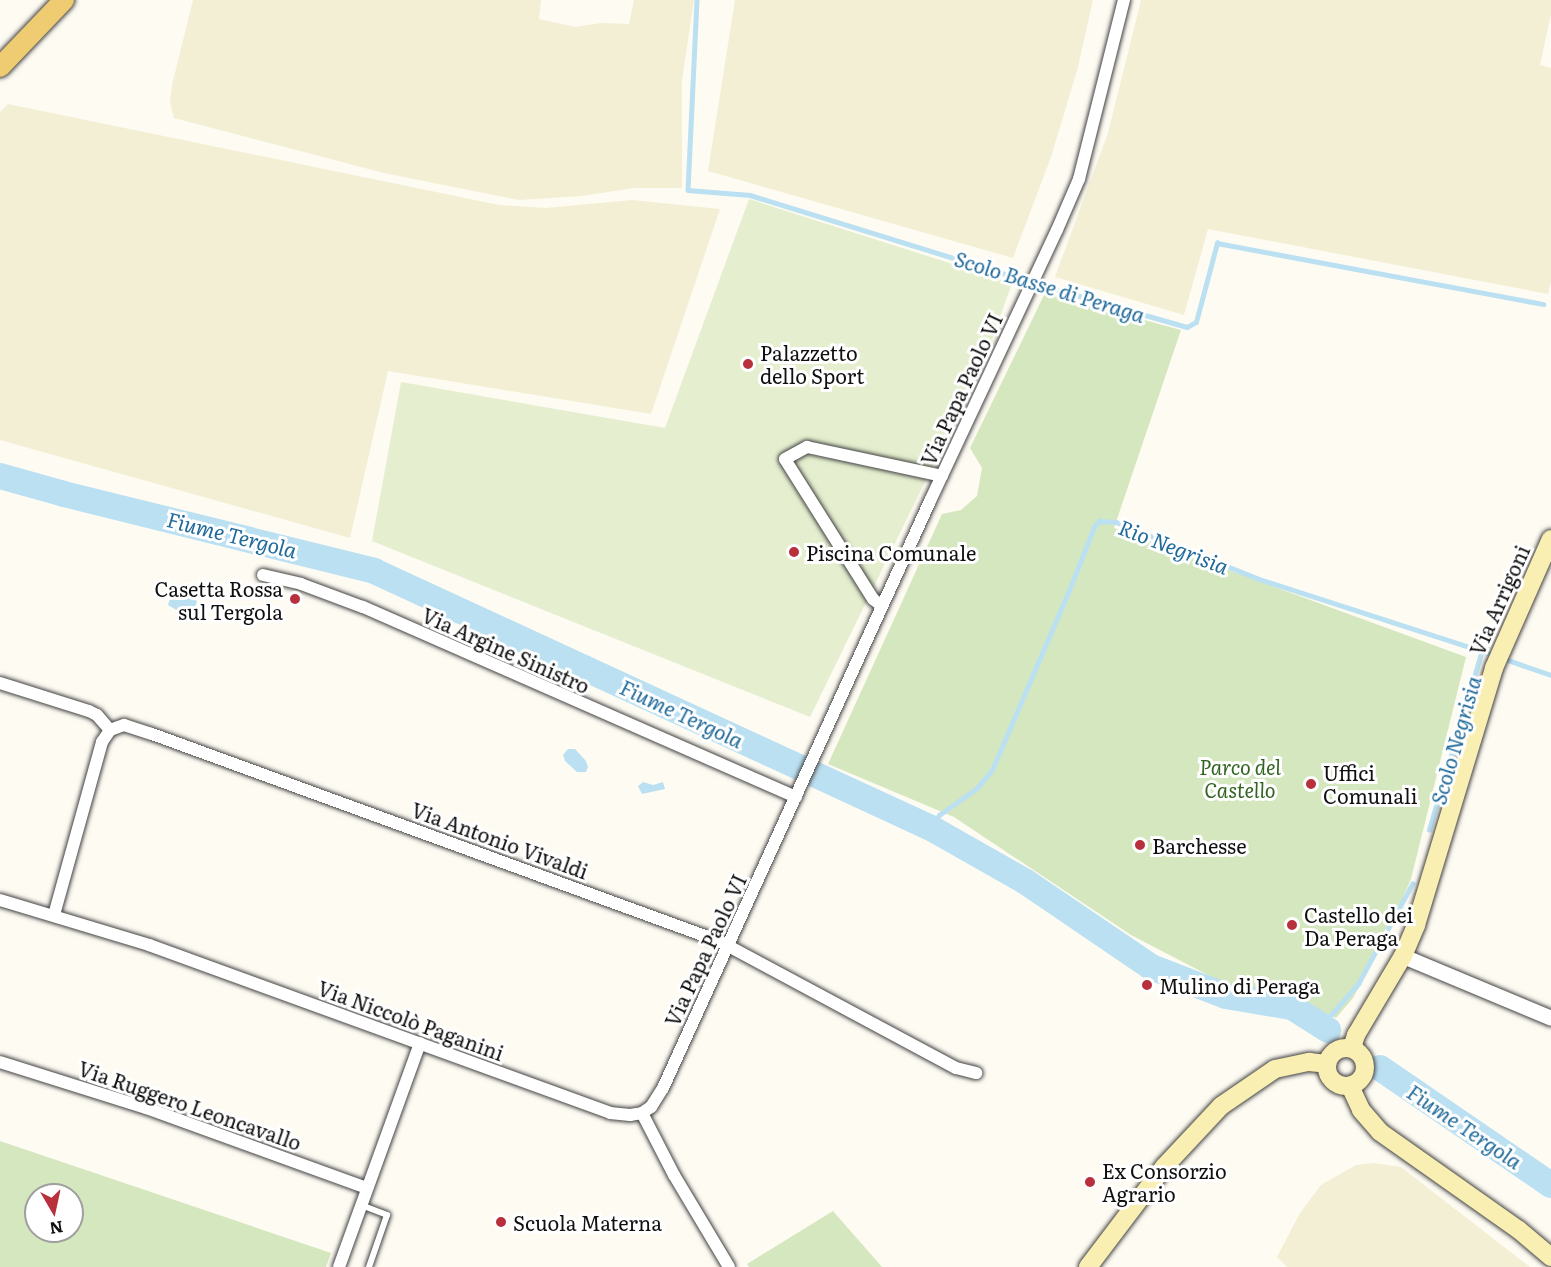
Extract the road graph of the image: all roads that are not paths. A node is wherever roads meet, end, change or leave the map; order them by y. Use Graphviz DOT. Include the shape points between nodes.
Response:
graph roads {
  1 [pos="64,0"];
  2 [pos="1124,0"];
  3 [pos="0,68"];
  4 [pos="942,476"];
  5 [pos="1551,539"];
  6 [pos="263,576"];
  7 [pos="882,606"];
  8 [pos="0,683"];
  9 [pos="110,730"];
  10 [pos="796,797"];
  11 [pos="0,900"];
  12 [pos="54,915"];
  13 [pos="728,945"];
  14 [pos="1403,956"];
  15 [pos="1551,1018"];
  16 [pos="420,1043"];
  17 [pos="1352,1048"];
  18 [pos="0,1062"];
  19 [pos="1327,1064"];
  20 [pos="976,1073"];
  21 [pos="1350,1086"];
  22 [pos="642,1113"];
  23 [pos="367,1188"];
  24 [pos="361,1205"];
  25 [pos="1551,1257"];
  26 [pos="339,1267"];
  27 [pos="369,1267"];
  28 [pos="729,1267"];
  29 [pos="1088,1267"];
  1 -- 3 [label="main road"];
  2 -- 4 [label="street, Via Papa Paolo VI" via="1079,179"];
  4 -- 7 [label="street, Via Papa Paolo VI"];
  4 -- 7 [label="street" via="807,447 785,459 873,600"];
  5 -- 14 [label="main road, Via Arrigoni" via="1501,648 1432,878"];
  6 -- 10 [label="street, Via Argine Sinistro" via="301,584 363,607"];
  7 -- 10 [label="street, Via Papa Paolo VI"];
  8 -- 9 [label="street" via="89,711"];
  9 -- 12 [label="street" via="102,742"];
  9 -- 13 [label="street, Via Antonio Vivaldi" via="124,725 152,734"];
  10 -- 13 [label="street, Via Papa Paolo VI"];
  11 -- 12 [label="street, Via Niccolò Paganini"];
  12 -- 16 [label="street, Via Niccolò Paganini" via="149,945"];
  13 -- 20 [label="street, Via Antonio Vivaldi" via="922,1051"];
  13 -- 22 [label="street, Via Papa Paolo VI" via="657,1099"];
  14 -- 15 [label="street"];
  14 -- 17 [label="main road, Via Arrigoni"];
  16 -- 22 [label="street, Via Niccolò Paganini" via="610,1113"];
  16 -- 23 [label="street"];
  17 -- 19 [label="main road" via="1334,1053"];
  17 -- 21 [label="main road" via="1363,1058 1365,1069 1360,1080"];
  18 -- 23 [label="street, Via Ruggero Leoncavallo" via="146,1108"];
  19 -- 21 [label="main road" via="1333,1081"];
  19 -- 29 [label="main road" via="1309,1062 1275,1069 1221,1106 1164,1167"];
  21 -- 25 [label="main road" via="1361,1110 1380,1132"];
  22 -- 28 [label="street"];
  23 -- 24 [label="street"];
  24 -- 26 [label="street"];
  24 -- 27 [label="lane" via="387,1215"];
}
